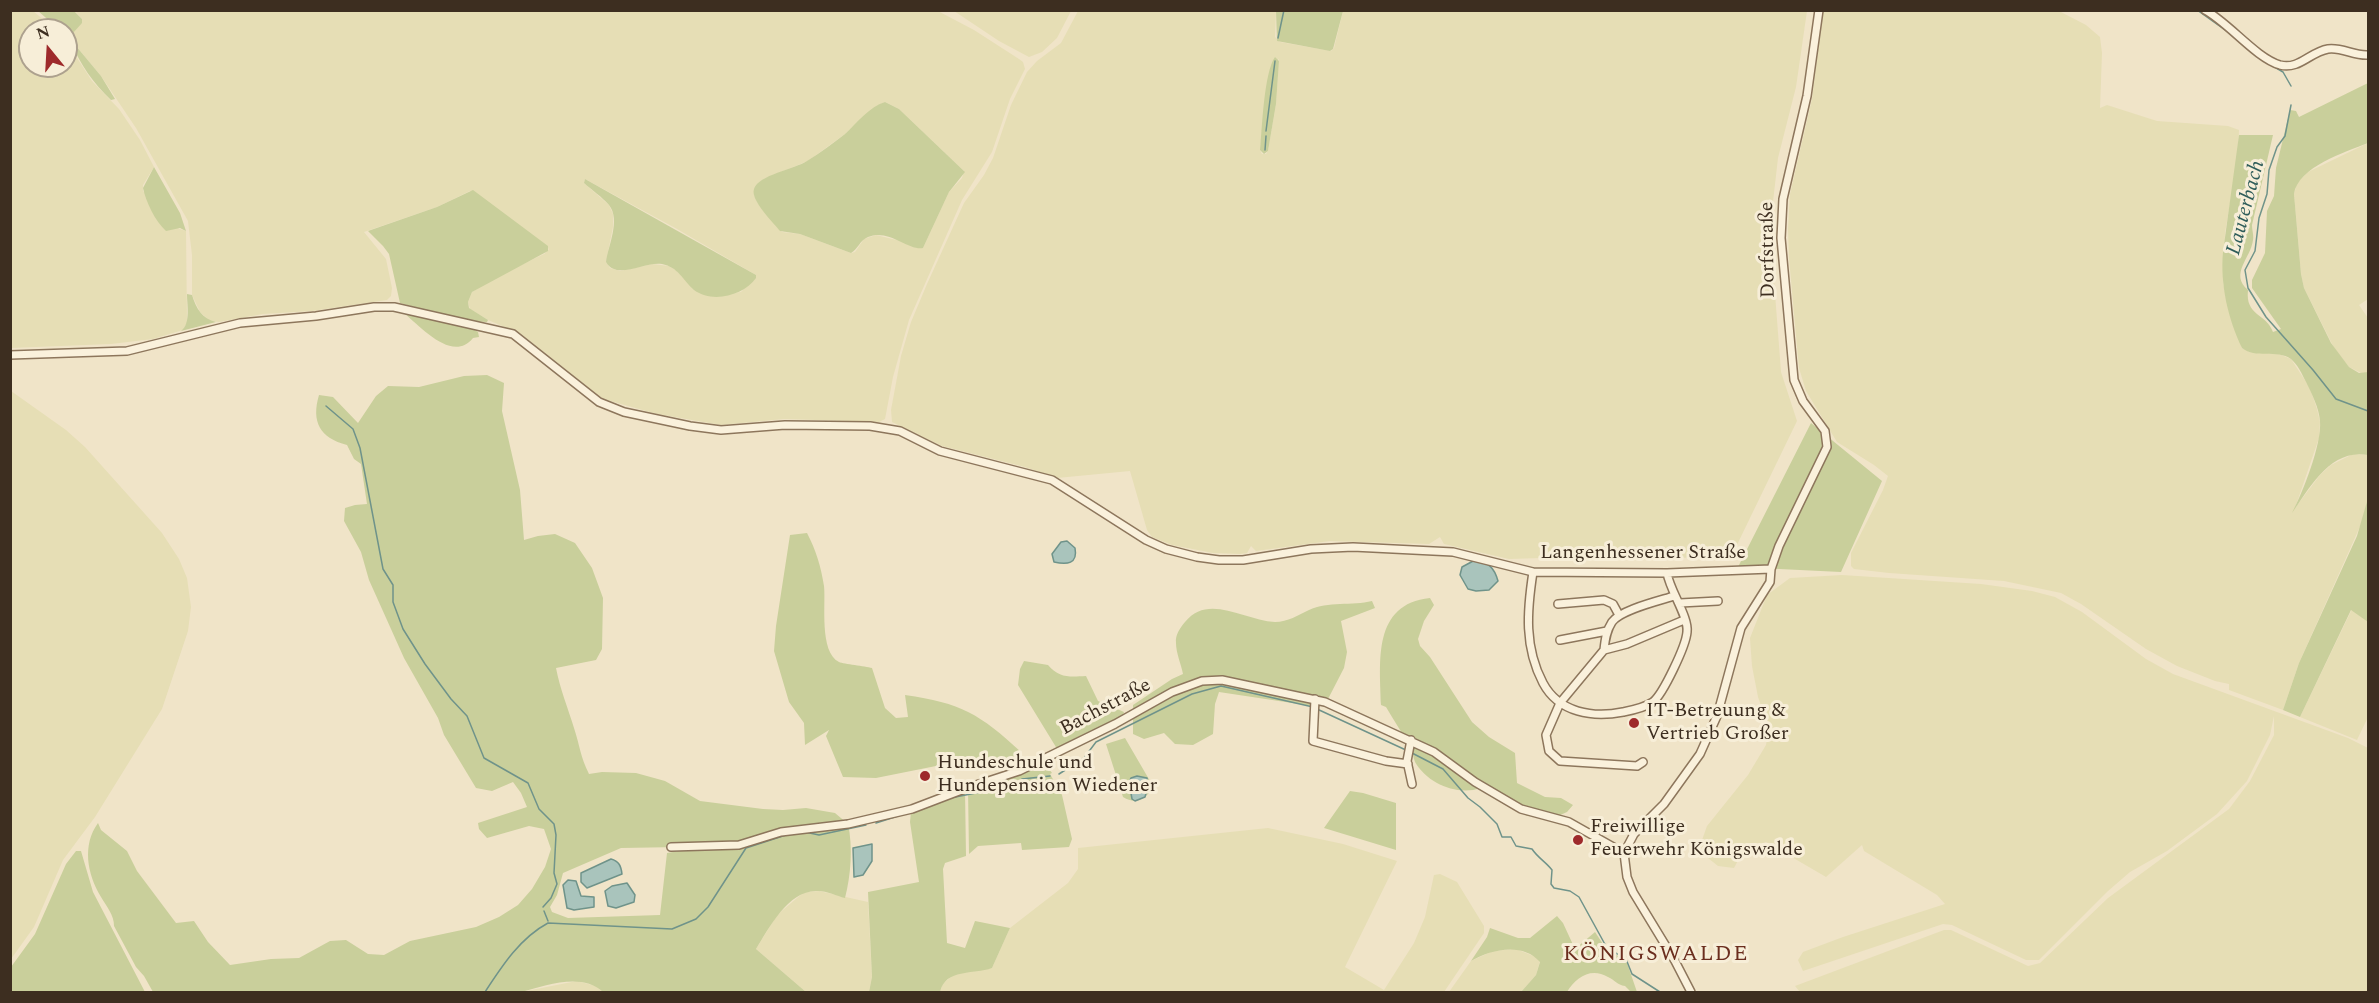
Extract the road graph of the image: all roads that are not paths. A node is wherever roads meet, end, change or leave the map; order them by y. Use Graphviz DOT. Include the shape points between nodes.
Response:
graph roads {
  1 [pos="1820,10"];
  2 [pos="2205,10"];
  3 [pos="2368,56"];
  4 [pos="10,355"];
  5 [pos="1771,568"];
  6 [pos="1533,572"];
  7 [pos="1667,573"];
  8 [pos="1674,596"];
  9 [pos="1718,600"];
  10 [pos="1680,603"];
  11 [pos="1558,604"];
  12 [pos="1619,615"];
  13 [pos="1684,620"];
  14 [pos="1607,631"];
  15 [pos="1560,640"];
  16 [pos="1604,650"];
  17 [pos="1560,703"];
  18 [pos="1315,705"];
  19 [pos="1411,740"];
  20 [pos="1642,762"];
  21 [pos="1408,764"];
  22 [pos="1412,784"];
  23 [pos="671,847"];
  24 [pos="1623,853"];
  25 [pos="1691,993"];
  1 -- 5 [label="street, Dorfstraße" via="1807,96 1783,200 1781,238 1794,380 1803,401 1825,431 1827,447"];
  2 -- 3 [label="street" via="2281,65 2302,62 2329,49"];
  4 -- 6 [label="street, Langenhessener Straße" via="133,350 240,323 394,307 513,334 592,398 624,411 722,430 785,425 870,426 900,431 940,451 1052,480 1146,540 1182,553 1243,560 1347,547 1444,551"];
  5 -- 7 [label="street, Langenhessener Straße"];
  5 -- 24 [label="street" via="1770,582 1741,628 1717,716 1700,754"];
  6 -- 7 [label="street, Langenhessener Straße"];
  6 -- 17 [label="street" via="1528,613 1530,647 1544,685"];
  7 -- 8 [label="street"];
  8 -- 10 [label="street"];
  8 -- 12 [label="street"];
  9 -- 10 [label="street"];
  10 -- 13 [label="street"];
  11 -- 12 [label="street" via="1604,600 1613,604"];
  12 -- 14 [label="street"];
  13 -- 16 [label="street"];
  13 -- 17 [label="street" via="1688,631 1663,690 1654,701 1636,709 1595,716"];
  14 -- 15 [label="street"];
  14 -- 16 [label="street"];
  16 -- 17 [label="street"];
  17 -- 20 [label="street" via="1546,735 1549,751 1557,759 1637,766"];
  18 -- 19 [label="street, Bachstraße"];
  18 -- 21 [label="street" via="1313,741"];
  18 -- 23 [label="street, Bachstraße" via="1222,681 1202,681 1172,692 1019,771 912,809 848,824 781,832 739,845"];
  19 -- 21 [label="street"];
  19 -- 24 [label="street, Bachstraße" via="1521,809 1569,822"];
  21 -- 22 [label="street"];
  24 -- 25 [label="street" via="1633,892"];
}
